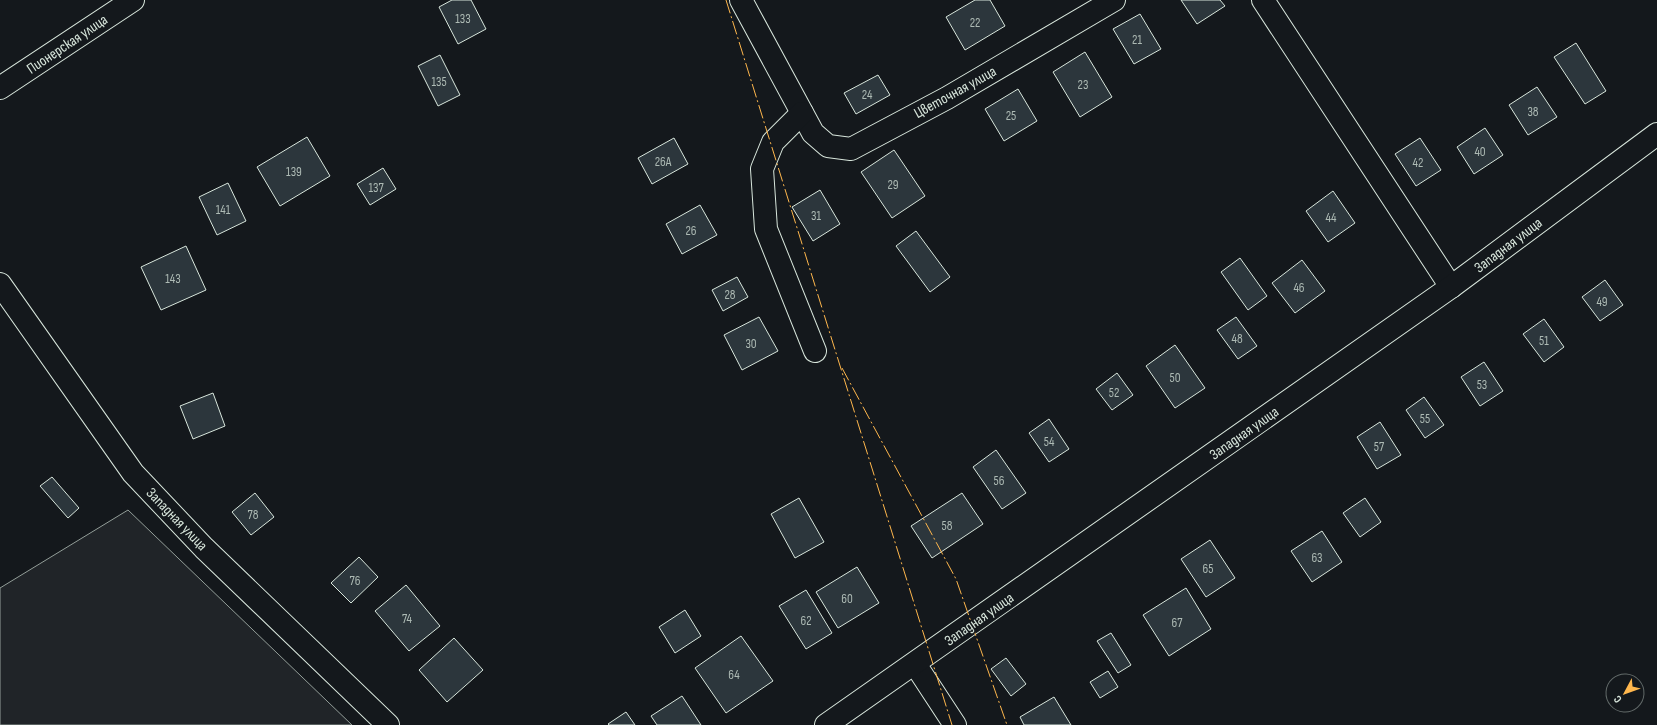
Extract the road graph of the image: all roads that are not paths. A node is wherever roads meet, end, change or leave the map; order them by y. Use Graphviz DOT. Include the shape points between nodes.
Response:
graph roads {
  1 [pos="133,0"];
  2 [pos="741,0"];
  3 [pos="1114,0"];
  4 [pos="1263,0"];
  5 [pos="0,88"];
  6 [pos="802,113"];
  7 [pos="1657,134"];
  8 [pos="1451,287"];
  9 [pos="2,292"];
  10 [pos="815,351"];
  11 [pos="915,664"];
  12 [pos="388,725"];
  13 [pos="826,725"];
  14 [pos="955,725"];
  1 -- 5 [label="street, Пионерская улица"];
  2 -- 6 [label="street, Цветочная улица"];
  3 -- 6 [label="street, Цветочная улица" via="948,98 851,149 828,146 814,133"];
  4 -- 8 [label="street"];
  6 -- 10 [label="street" via="773,142 762,169 766,228"];
  7 -- 8 [label="street, Западная улица"];
  8 -- 11 [label="street, Западная улица"];
  9 -- 12 [label="street, Западная улица" via="133,473 204,548"];
  11 -- 13 [label="street, Западная улица"];
  11 -- 14 [label="street"];
}
